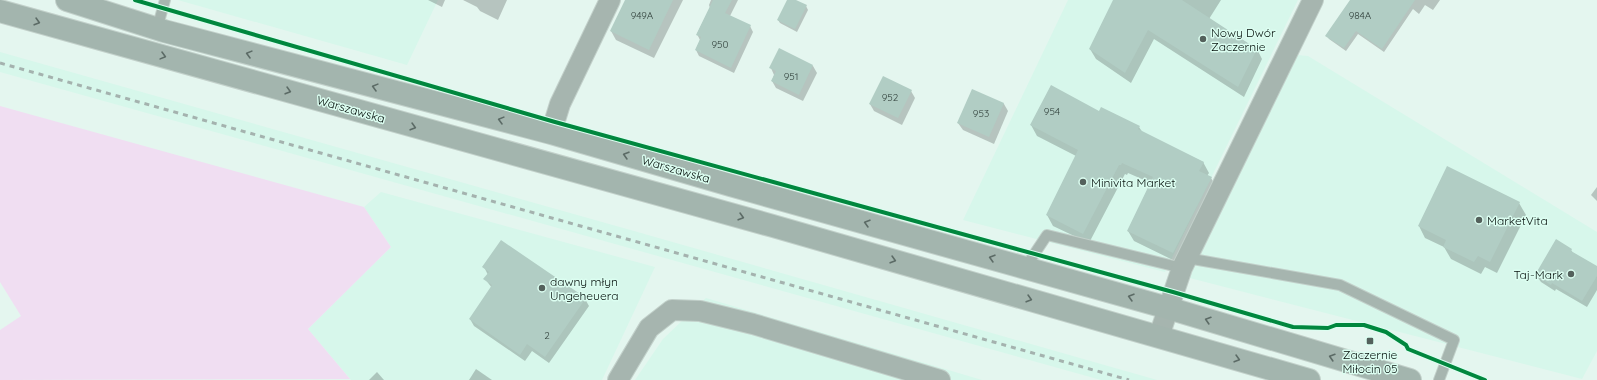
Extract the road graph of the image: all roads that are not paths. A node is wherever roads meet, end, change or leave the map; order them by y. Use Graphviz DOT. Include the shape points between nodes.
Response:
graph roads {
  1 [pos="67,0"];
  2 [pos="165,0"];
  3 [pos="610,0"];
  4 [pos="1313,0"];
  5 [pos="0,11"];
  6 [pos="157,29"];
  7 [pos="551,133"];
  8 [pos="1184,263"];
  9 [pos="1025,268"];
  10 [pos="1168,308"];
  11 [pos="1159,336"];
  12 [pos="618,380"];
  13 [pos="940,380"];
  14 [pos="1309,380"];
  15 [pos="1410,380"];
  16 [pos="1439,380"];
  1 -- 6 [label="main road, Warszawska"];
  2 -- 6 [label="lane"];
  3 -- 7 [label="street" via="560,104"];
  4 -- 8 [label="street"];
  5 -- 11 [label="main road, Warszawska, one-way" via="703,206"];
  7 -- 6 [label="main road, Warszawska, one-way"];
  9 -- 7 [label="main road, Warszawska, one-way"];
  8 -- 9 [label="lane" via="1047,235"];
  8 -- 10 [label="street"];
  8 -- 16 [label="lane" via="1347,288 1454,340"];
  10 -- 9 [label="main road, Warszawska, one-way"];
  10 -- 11 [label="street"];
  15 -- 10 [label="main road, Warszawska, one-way"];
  11 -- 14 [label="main road, Warszawska, one-way"];
  12 -- 13 [label="street" via="649,328 672,310 700,311 753,324"];
}
